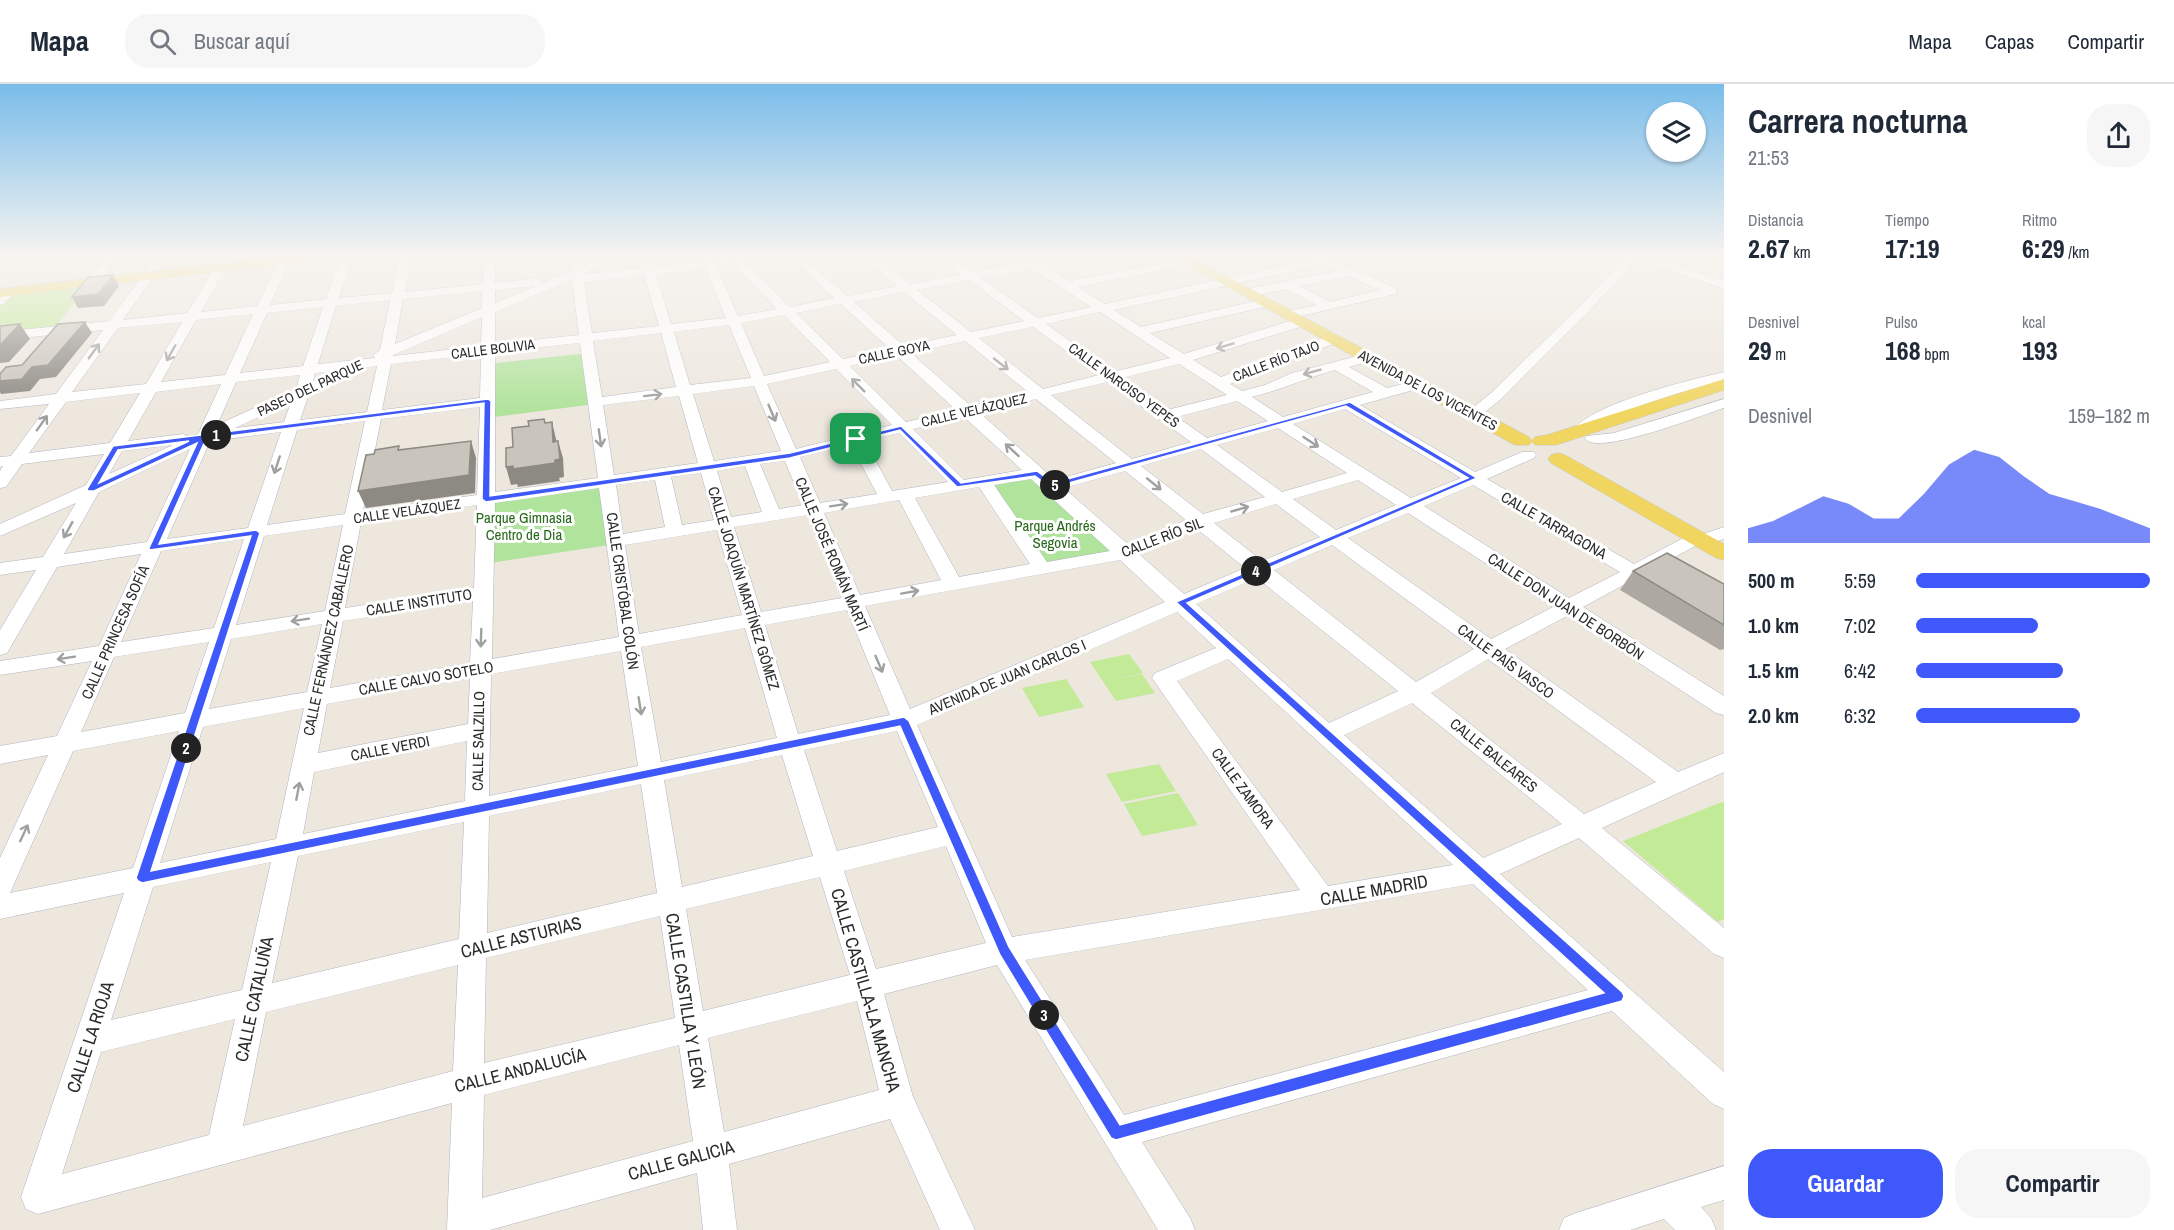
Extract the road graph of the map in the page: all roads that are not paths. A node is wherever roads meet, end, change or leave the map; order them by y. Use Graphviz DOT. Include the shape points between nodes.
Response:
graph roads {
  1 [pos="126,307"];
  2 [pos="197,307"];
  3 [pos="287,307"];
  4 [pos="329,307"];
  5 [pos="396,307"];
  6 [pos="493,307"];
  7 [pos="582,307"];
  8 [pos="661,307"];
  9 [pos="728,307"];
  10 [pos="782,307"];
  11 [pos="804,307"];
  12 [pos="852,307"];
  13 [pos="930,307"];
  14 [pos="1015,307"];
  15 [pos="1245,307"];
  16 [pos="1273,307"];
  17 [pos="1325,307"];
  18 [pos="1586,307"];
  19 [pos="1103,308"];
  20 [pos="489,309"];
  21 [pos="262,310"];
  22 [pos="785,311"];
  23 [pos="191,317"];
  24 [pos="1295,319"];
  25 [pos="733,321"];
  26 [pos="1036,322"];
  27 [pos="114,325"];
  28 [pos="667,328"];
  29 [pos="1139,331"];
  30 [pos="0,336"];
  31 [pos="967,337"];
  32 [pos="586,338"];
  33 [pos="1333,339"];
  34 [pos="488,349"];
  35 [pos="901,351"];
  36 [pos="385,357"];
  37 [pos="1369,357"];
  38 [pos="1182,359"];
  39 [pos="360,364"];
  40 [pos="837,364"];
  41 [pos="1336,365"];
  42 [pos="308,370"];
  43 [pos="1111,376"];
  44 [pos="1724,376"];
  45 [pos="230,379"];
  46 [pos="759,381"];
  47 [pos="1220,383"];
  48 [pos="1419,384"];
  49 [pos="1724,384"];
  50 [pos="150,388"];
  51 [pos="686,391"];
  52 [pos="300,393"];
  53 [pos="1385,393"];
  54 [pos="1041,394"];
  55 [pos="1238,395"];
  56 [pos="1724,395"];
  57 [pos="59,398"];
  58 [pos="488,401"];
  59 [pos="595,402"];
  60 [pos="1724,403"];
  61 [pos="1347,404"];
  62 [pos="0,405"];
  63 [pos="969,411"];
  64 [pos="1474,414"];
  65 [pos="374,415"];
  66 [pos="1166,415"];
  67 [pos="1281,423"];
  68 [pos="290,426"];
  69 [pos="901,428"];
  70 [pos="1587,434"];
  71 [pos="203,437"];
  72 [pos="856,439"];
  73 [pos="1204,443"];
  74 [pos="1531,445"];
  75 [pos="116,448"];
  76 [pos="790,455"];
  77 [pos="1560,456"];
  78 [pos="8,461"];
  79 [pos="751,461"];
  80 [pos="1129,464"];
  81 [pos="708,468"];
  82 [pos="1037,473"];
  83 [pos="662,474"];
  84 [pos="1360,474"];
  85 [pos="1474,478"];
  86 [pos="607,482"];
  87 [pos="984,482"];
  88 [pos="0,483"];
  89 [pos="960,485"];
  90 [pos="1051,486"];
  91 [pos="91,489"];
  92 [pos="896,496"];
  93 [pos="1280,498"];
  94 [pos="486,499"];
  95 [pos="1407,505"];
  96 [pos="814,508"];
  97 [pos="772,515"];
  98 [pos="353,519"];
  99 [pos="1200,521"];
  100 [pos="725,523"];
  101 [pos="0,531"];
  102 [pos="675,531"];
  103 [pos="1724,532"];
  104 [pos="256,533"];
  105 [pos="1335,538"];
  106 [pos="1700,540"];
  107 [pos="615,541"];
  108 [pos="153,548"];
  109 [pos="1127,553"];
  110 [pos="1724,553"];
  111 [pos="50,562"];
  112 [pos="1042,568"];
  113 [pos="0,569"];
  114 [pos="1261,569"];
  115 [pos="1634,572"];
  116 [pos="953,584"];
  117 [pos="482,593"];
  118 [pos="852,602"];
  119 [pos="1180,602"];
  120 [pos="1569,607"];
  121 [pos="333,615"];
  122 [pos="754,621"];
  123 [pos="224,632"];
  124 [pos="630,643"];
  125 [pos="0,648"];
  126 [pos="1489,649"];
  127 [pos="1233,650"];
  128 [pos="107,651"];
  129 [pos="0,668"];
  130 [pos="480,669"];
  131 [pos="1415,692"];
  132 [pos="316,698"];
  133 [pos="1724,707"];
  134 [pos="195,720"];
  135 [pos="904,721"];
  136 [pos="478,730"];
  137 [pos="1326,734"];
  138 [pos="65,744"];
  139 [pos="790,744"];
  140 [pos="0,755"];
  141 [pos="1724,762"];
  142 [pos="303,765"];
  143 [pos="651,772"];
  144 [pos="1677,784"];
  145 [pos="476,809"];
  146 [pos="1581,825"];
  147 [pos="953,834"];
  148 [pos="286,849"];
  149 [pos="829,864"];
  150 [pos="1479,873"];
  151 [pos="142,878"];
  152 [pos="0,886"];
  153 [pos="1322,899"];
  154 [pos="671,901"];
  155 [pos="0,907"];
  156 [pos="1724,945"];
  157 [pos="473,949"];
  158 [pos="1004,951"];
  159 [pos="867,984"];
  160 [pos="1617,996"];
  161 [pos="254,1001"];
  162 [pos="690,1028"];
  163 [pos="90,1040"];
  164 [pos="468,1083"];
  165 [pos="1724,1093"];
  166 [pos="898,1101"];
  167 [pos="1116,1133"];
  168 [pos="222,1149"];
  169 [pos="711,1151"];
  170 [pos="1724,1183"];
  171 [pos="38,1197"];
  172 [pos="1671,1201"];
  173 [pos="464,1225"];
  174 [pos="720,1230"];
  175 [pos="958,1230"];
  176 [pos="1178,1230"];
  177 [pos="1576,1230"];
  178 [pos="1699,1230"];
  1 -- 27 [label="street"];
  2 -- 23 [label="street"];
  3 -- 21 [label="street"];
  4 -- 42 [label="street, CALLE LA RIOJA"];
  5 -- 36 [label="street, CALLE FERNÁNDEZ CABALLERO"];
  6 -- 20 [label="street, PASEO DEL PARQUE"];
  7 -- 32 [label="street, CALLE CRISTÓBAL COLÓN"];
  8 -- 28 [label="street, CALLE JOAQUÍN MARTÍNEZ GÓMEZ"];
  9 -- 25 [label="street, CALLE JOSÉ ROMÁN MARTÍ"];
  10 -- 22 [label="street"];
  11 -- 22 [label="street, CALLE BOLIVIA"];
  12 -- 35 [label="street"];
  13 -- 31 [label="street, CALLE BALEARES"];
  14 -- 26 [label="street, CALLE NARCISO YEPES"];
  15 -- 29 [label="street"];
  16 -- 24 [label="main road, AVENIDA DE LOS VICENTES"];
  17 -- 24 [label="street, CALLE VELÁZQUEZ"];
  18 -- 64 [label="street"];
  19 -- 26 [label="street, CALLE GOYA"];
  19 -- 29 [label="street, CALLE DON JUAN DE BORBÓN"];
  20 -- 34 [label="street, CALLE SALZILLO"];
  20 -- 36 [label="street, PASEO DEL PARQUE"];
  21 -- 23 [label="street"];
  21 -- 45 [label="street, CALLE PRINCESA SOFÍA"];
  22 -- 25 [label="street, CALLE BOLIVIA"];
  22 -- 40 [label="street"];
  23 -- 27 [label="street"];
  23 -- 50 [label="street, one-way"];
  24 -- 33 [label="main road, AVENIDA DE LOS VICENTES"];
  24 -- 38 [label="street, CALLE VELÁZQUEZ, one-way"];
  25 -- 28 [label="street, CALLE BOLIVIA"];
  25 -- 46 [label="street, CALLE JOSÉ ROMÁN MARTÍ"];
  26 -- 31 [label="street, CALLE GOYA"];
  26 -- 43 [label="street, CALLE NARCISO YEPES"];
  27 -- 30 [label="street"];
  57 -- 27 [label="street, one-way"];
  28 -- 32 [label="street, CALLE BOLIVIA"];
  28 -- 51 [label="street, CALLE JOAQUÍN MARTÍNEZ GÓMEZ"];
  29 -- 38 [label="street, CALLE DON JUAN DE BORBÓN"];
  31 -- 35 [label="street, CALLE GOYA"];
  31 -- 54 [label="street, CALLE BALEARES, one-way"];
  32 -- 34 [label="street, CALLE BOLIVIA"];
  32 -- 59 [label="street, CALLE CRISTÓBAL COLÓN"];
  33 -- 37 [label="main road, AVENIDA DE LOS VICENTES"];
  33 -- 47 [label="street, CALLE RÍO TAJO"];
  34 -- 36 [label="street, CALLE BOLIVIA"];
  34 -- 58 [label="street, CALLE SALZILLO"];
  35 -- 40 [label="street, CALLE GOYA"];
  35 -- 63 [label="street"];
  36 -- 39 [label="street, PASEO DEL PARQUE"];
  36 -- 65 [label="street, CALLE FERNÁNDEZ CABALLERO"];
  37 -- 41 [label="street"];
  37 -- 48 [label="main road, AVENIDA DE LOS VICENTES"];
  38 -- 43 [label="street, CALLE VELÁZQUEZ"];
  38 -- 47 [label="street, CALLE DON JUAN DE BORBÓN"];
  39 -- 42 [label="street"];
  39 -- 52 [label="street, PASEO DEL PARQUE"];
  40 -- 46 [label="street, CALLE GOYA"];
  69 -- 40 [label="street, one-way"];
  41 -- 53 [label="street"];
  41 -- 55 [label="street, one-way"];
  42 -- 45 [label="street"];
  42 -- 52 [label="street, CALLE LA RIOJA"];
  43 -- 54 [label="street, CALLE VELÁZQUEZ"];
  43 -- 66 [label="street, CALLE NARCISO YEPES"];
  44 -- 70 [label="street" via="1596,419"];
  45 -- 50 [label="street"];
  45 -- 71 [label="street, CALLE PRINCESA SOFÍA"];
  46 -- 51 [label="street, CALLE GOYA"];
  46 -- 76 [label="street, CALLE JOSÉ ROMÁN MARTÍ, one-way"];
  47 -- 55 [label="street, CALLE DON JUAN DE BORBÓN"];
  48 -- 53 [label="street"];
  48 -- 64 [label="main road, AVENIDA DE LOS VICENTES"];
  49 -- 70 [label="main road"];
  50 -- 57 [label="street"];
  50 -- 75 [label="street"];
  59 -- 51 [label="street, CALLE GOYA, one-way"];
  51 -- 81 [label="street, CALLE JOAQUÍN MARTÍNEZ GÓMEZ"];
  52 -- 68 [label="street, CALLE LA RIOJA"];
  52 -- 71 [label="street, PASEO DEL PARQUE"];
  53 -- 61 [label="street"];
  54 -- 63 [label="street, CALLE VELÁZQUEZ"];
  54 -- 80 [label="street, CALLE BALEARES"];
  55 -- 66 [label="street"];
  55 -- 67 [label="street, CALLE DON JUAN DE BORBÓN"];
  56 -- 70 [label="main road"];
  57 -- 62 [label="street"];
  78 -- 57 [label="street, one-way"];
  58 -- 65 [label="street"];
  58 -- 94 [label="street, CALLE SALZILLO"];
  59 -- 86 [label="street, CALLE CRISTÓBAL COLÓN, one-way"];
  60 -- 70 [label="street" via="1615,438"];
  61 -- 67 [label="street"];
  61 -- 85 [label="street, CALLE TARRAGONA"];
  63 -- 69 [label="street, CALLE VELÁZQUEZ"];
  82 -- 63 [label="street, one-way"];
  64 -- 74 [label="main road, AVENIDA DE LOS VICENTES"];
  65 -- 68 [label="street"];
  65 -- 98 [label="street, CALLE FERNÁNDEZ CABALLERO"];
  66 -- 73 [label="street, CALLE NARCISO YEPES"];
  67 -- 73 [label="street"];
  67 -- 84 [label="street, CALLE DON JUAN DE BORBÓN, one-way"];
  68 -- 71 [label="street"];
  68 -- 104 [label="street, CALLE LA RIOJA, one-way"];
  69 -- 72 [label="street, CALLE VELÁZQUEZ"];
  69 -- 89 [label="street"];
  70 -- 74 [label="main road"];
  70 -- 77 [label="main road"];
  71 -- 75 [label="street"];
  71 -- 91 [label="street, PASEO DEL PARQUE"];
  71 -- 108 [label="street, CALLE PRINCESA SOFÍA"];
  72 -- 76 [label="street, CALLE VELÁZQUEZ"];
  72 -- 92 [label="street"];
  73 -- 80 [label="street"];
  73 -- 93 [label="street, CALLE NARCISO YEPES"];
  74 -- 77 [label="main road" via="1542,459"];
  74 -- 85 [label="street, AVENIDA DE JUAN CARLOS I"];
  75 -- 78 [label="street"];
  75 -- 91 [label="street"];
  76 -- 79 [label="street, CALLE VELÁZQUEZ"];
  76 -- 96 [label="street, CALLE JOSÉ ROMÁN MARTÍ"];
  77 -- 106 [label="main road"];
  78 -- 88 [label="street"];
  79 -- 81 [label="street, CALLE VELÁZQUEZ"];
  79 -- 97 [label="street"];
  80 -- 90 [label="street"];
  80 -- 99 [label="street, CALLE BALEARES, one-way"];
  81 -- 83 [label="street, CALLE VELÁZQUEZ"];
  81 -- 100 [label="street, CALLE JOAQUÍN MARTÍNEZ GÓMEZ"];
  82 -- 87 [label="street"];
  82 -- 90 [label="street"];
  83 -- 86 [label="street, CALLE VELÁZQUEZ"];
  83 -- 102 [label="street"];
  84 -- 93 [label="street, CALLE RÍO SIL"];
  84 -- 95 [label="street, CALLE DON JUAN DE BORBÓN"];
  85 -- 95 [label="street, AVENIDA DE JUAN CARLOS I"];
  85 -- 115 [label="street, CALLE TARRAGONA"];
  86 -- 94 [label="street, CALLE VELÁZQUEZ"];
  86 -- 107 [label="street, CALLE CRISTÓBAL COLÓN"];
  87 -- 89 [label="street"];
  87 -- 112 [label="street"];
  89 -- 92 [label="street"];
  90 -- 109 [label="street"];
  91 -- 101 [label="street, PASEO DEL PARQUE"];
  91 -- 111 [label="street, one-way"];
  96 -- 92 [label="street, one-way"];
  92 -- 116 [label="street"];
  99 -- 93 [label="street, CALLE RÍO SIL, one-way"];
  93 -- 105 [label="street, CALLE NARCISO YEPES"];
  94 -- 98 [label="street, CALLE VELÁZQUEZ"];
  94 -- 117 [label="street, CALLE SALZILLO"];
  95 -- 105 [label="street, AVENIDA DE JUAN CARLOS I"];
  95 -- 120 [label="street, CALLE DON JUAN DE BORBÓN"];
  96 -- 97 [label="street"];
  96 -- 118 [label="street, CALLE JOSÉ ROMÁN MARTÍ"];
  97 -- 100 [label="street"];
  98 -- 104 [label="street, CALLE VELÁZQUEZ"];
  98 -- 121 [label="street, CALLE FERNÁNDEZ CABALLERO"];
  99 -- 109 [label="street, CALLE RÍO SIL"];
  99 -- 114 [label="street, CALLE BALEARES"];
  100 -- 102 [label="street"];
  100 -- 122 [label="street, CALLE JOAQUÍN MARTÍNEZ GÓMEZ"];
  102 -- 107 [label="street"];
  103 -- 106 [label="street"];
  104 -- 108 [label="street, CALLE VELÁZQUEZ"];
  104 -- 123 [label="street, CALLE LA RIOJA"];
  105 -- 114 [label="street, AVENIDA DE JUAN CARLOS I"];
  105 -- 126 [label="street, CALLE PAÍS VASCO"];
  106 -- 110 [label="main road"];
  106 -- 115 [label="street"];
  107 -- 124 [label="street, CALLE CRISTÓBAL COLÓN"];
  108 -- 111 [label="street, CALLE VELÁZQUEZ"];
  108 -- 128 [label="street, CALLE PRINCESA SOFÍA"];
  109 -- 112 [label="street, CALLE RÍO SIL"];
  109 -- 119 [label="street"];
  111 -- 113 [label="street, CALLE VELÁZQUEZ"];
  111 -- 125 [label="street"];
  112 -- 116 [label="street, CALLE RÍO SIL"];
  114 -- 119 [label="street, AVENIDA DE JUAN CARLOS I"];
  114 -- 131 [label="street, CALLE BALEARES"];
  115 -- 120 [label="street"];
  118 -- 116 [label="street, CALLE RÍO SIL, one-way"];
  117 -- 121 [label="street, CALLE INSTITUTO"];
  117 -- 130 [label="street, CALLE SALZILLO, one-way"];
  118 -- 122 [label="street, CALLE CALVO SOTELO"];
  118 -- 135 [label="street, CALLE JOSÉ ROMÁN MARTÍ, one-way"];
  119 -- 127 [label="street"];
  119 -- 135 [label="street, AVENIDA DE JUAN CARLOS I"];
  120 -- 126 [label="street"];
  120 -- 133 [label="street, CALLE DON JUAN DE BORBÓN"];
  121 -- 123 [label="street, CALLE INSTITUTO, one-way"];
  121 -- 132 [label="street, CALLE FERNÁNDEZ CABALLERO"];
  122 -- 124 [label="street, CALLE CALVO SOTELO"];
  122 -- 139 [label="street, CALLE JOAQUÍN MARTÍNEZ GÓMEZ"];
  123 -- 128 [label="street, CALLE INSTITUTO"];
  123 -- 134 [label="street, CALLE LA RIOJA"];
  124 -- 130 [label="street, CALLE CALVO SOTELO"];
  124 -- 143 [label="street, CALLE CRISTÓBAL COLÓN, one-way"];
  126 -- 131 [label="street"];
  126 -- 144 [label="street, CALLE PAÍS VASCO"];
  127 -- 137 [label="street"];
  127 -- 153 [label="street, CALLE ZAMORA" via="1163,678"];
  128 -- 129 [label="street, CALLE INSTITUTO, one-way"];
  128 -- 138 [label="street, CALLE PRINCESA SOFÍA"];
  130 -- 132 [label="street, CALLE CALVO SOTELO"];
  130 -- 136 [label="street, CALLE SALZILLO"];
  131 -- 137 [label="street"];
  131 -- 146 [label="street, CALLE BALEARES"];
  132 -- 134 [label="street, CALLE CALVO SOTELO"];
  132 -- 142 [label="street, CALLE FERNÁNDEZ CABALLERO"];
  134 -- 138 [label="street, CALLE CALVO SOTELO"];
  134 -- 151 [label="street, CALLE LA RIOJA"];
  135 -- 139 [label="street, AVENIDA DE JUAN CARLOS I"];
  135 -- 147 [label="street, CALLE JOSÉ ROMÁN MARTÍ"];
  136 -- 142 [label="street, CALLE VERDI"];
  136 -- 145 [label="street, CALLE SALZILLO"];
  137 -- 150 [label="street"];
  138 -- 140 [label="street, CALLE CALVO SOTELO"];
  152 -- 138 [label="street, CALLE PRINCESA SOFÍA, one-way"];
  139 -- 143 [label="street, AVENIDA DE JUAN CARLOS I"];
  139 -- 149 [label="street, CALLE CASTILLA-LA MANCHA"];
  141 -- 144 [label="street, CALLE MADRID"];
  148 -- 142 [label="street, CALLE FERNÁNDEZ CABALLERO, one-way"];
  143 -- 145 [label="street, AVENIDA DE JUAN CARLOS I"];
  143 -- 154 [label="street, CALLE CASTILLA Y LEÓN"];
  144 -- 146 [label="street, CALLE MADRID"];
  145 -- 148 [label="street, AVENIDA DE JUAN CARLOS I"];
  145 -- 157 [label="street, CALLE SALZILLO"];
  146 -- 150 [label="street, CALLE MADRID"];
  146 -- 156 [label="street, CALLE BALEARES"];
  147 -- 149 [label="street, CALLE ASTURIAS"];
  147 -- 158 [label="street, CALLE JOSÉ ROMÁN MARTÍ"];
  148 -- 151 [label="street, AVENIDA DE JUAN CARLOS I"];
  148 -- 161 [label="street, CALLE CATALUÑA"];
  149 -- 154 [label="street, CALLE ASTURIAS"];
  149 -- 159 [label="street, CALLE CASTILLA-LA MANCHA"];
  150 -- 153 [label="street, CALLE MADRID"];
  150 -- 160 [label="street"];
  151 -- 155 [label="street, AVENIDA DE JUAN CARLOS I"];
  151 -- 163 [label="street, CALLE LA RIOJA"];
  153 -- 158 [label="street, CALLE MADRID"];
  154 -- 157 [label="street, CALLE ASTURIAS"];
  154 -- 162 [label="street, CALLE CASTILLA Y LEÓN"];
  157 -- 161 [label="street, CALLE ASTURIAS"];
  157 -- 164 [label="street, CALLE SALZILLO"];
  158 -- 159 [label="street, CALLE ANDALUCÍA"];
  158 -- 167 [label="street, CALLE JOSÉ ROMÁN MARTÍ"];
  159 -- 162 [label="street, CALLE ANDALUCÍA"];
  159 -- 166 [label="street, CALLE CASTILLA-LA MANCHA"];
  160 -- 165 [label="street"];
  160 -- 167 [label="street"];
  161 -- 163 [label="street, CALLE ASTURIAS"];
  161 -- 168 [label="street, CALLE CATALUÑA"];
  162 -- 164 [label="street, CALLE ANDALUCÍA"];
  162 -- 169 [label="street, CALLE CASTILLA Y LEÓN"];
  163 -- 171 [label="street, CALLE LA RIOJA"];
  164 -- 168 [label="street, CALLE ANDALUCÍA"];
  164 -- 173 [label="street, CALLE SALZILLO"];
  166 -- 169 [label="street, CALLE GALICIA"];
  166 -- 175 [label="street, CALLE CASTILLA-LA MANCHA"];
  167 -- 176 [label="street, CALLE JOSÉ ROMÁN MARTÍ"];
  168 -- 171 [label="street, CALLE ANDALUCÍA"];
  169 -- 173 [label="street, CALLE GALICIA"];
  169 -- 174 [label="street, CALLE CASTILLA Y LEÓN"];
  170 -- 172 [label="street"];
  172 -- 177 [label="street"];
  172 -- 178 [label="street"];
}
